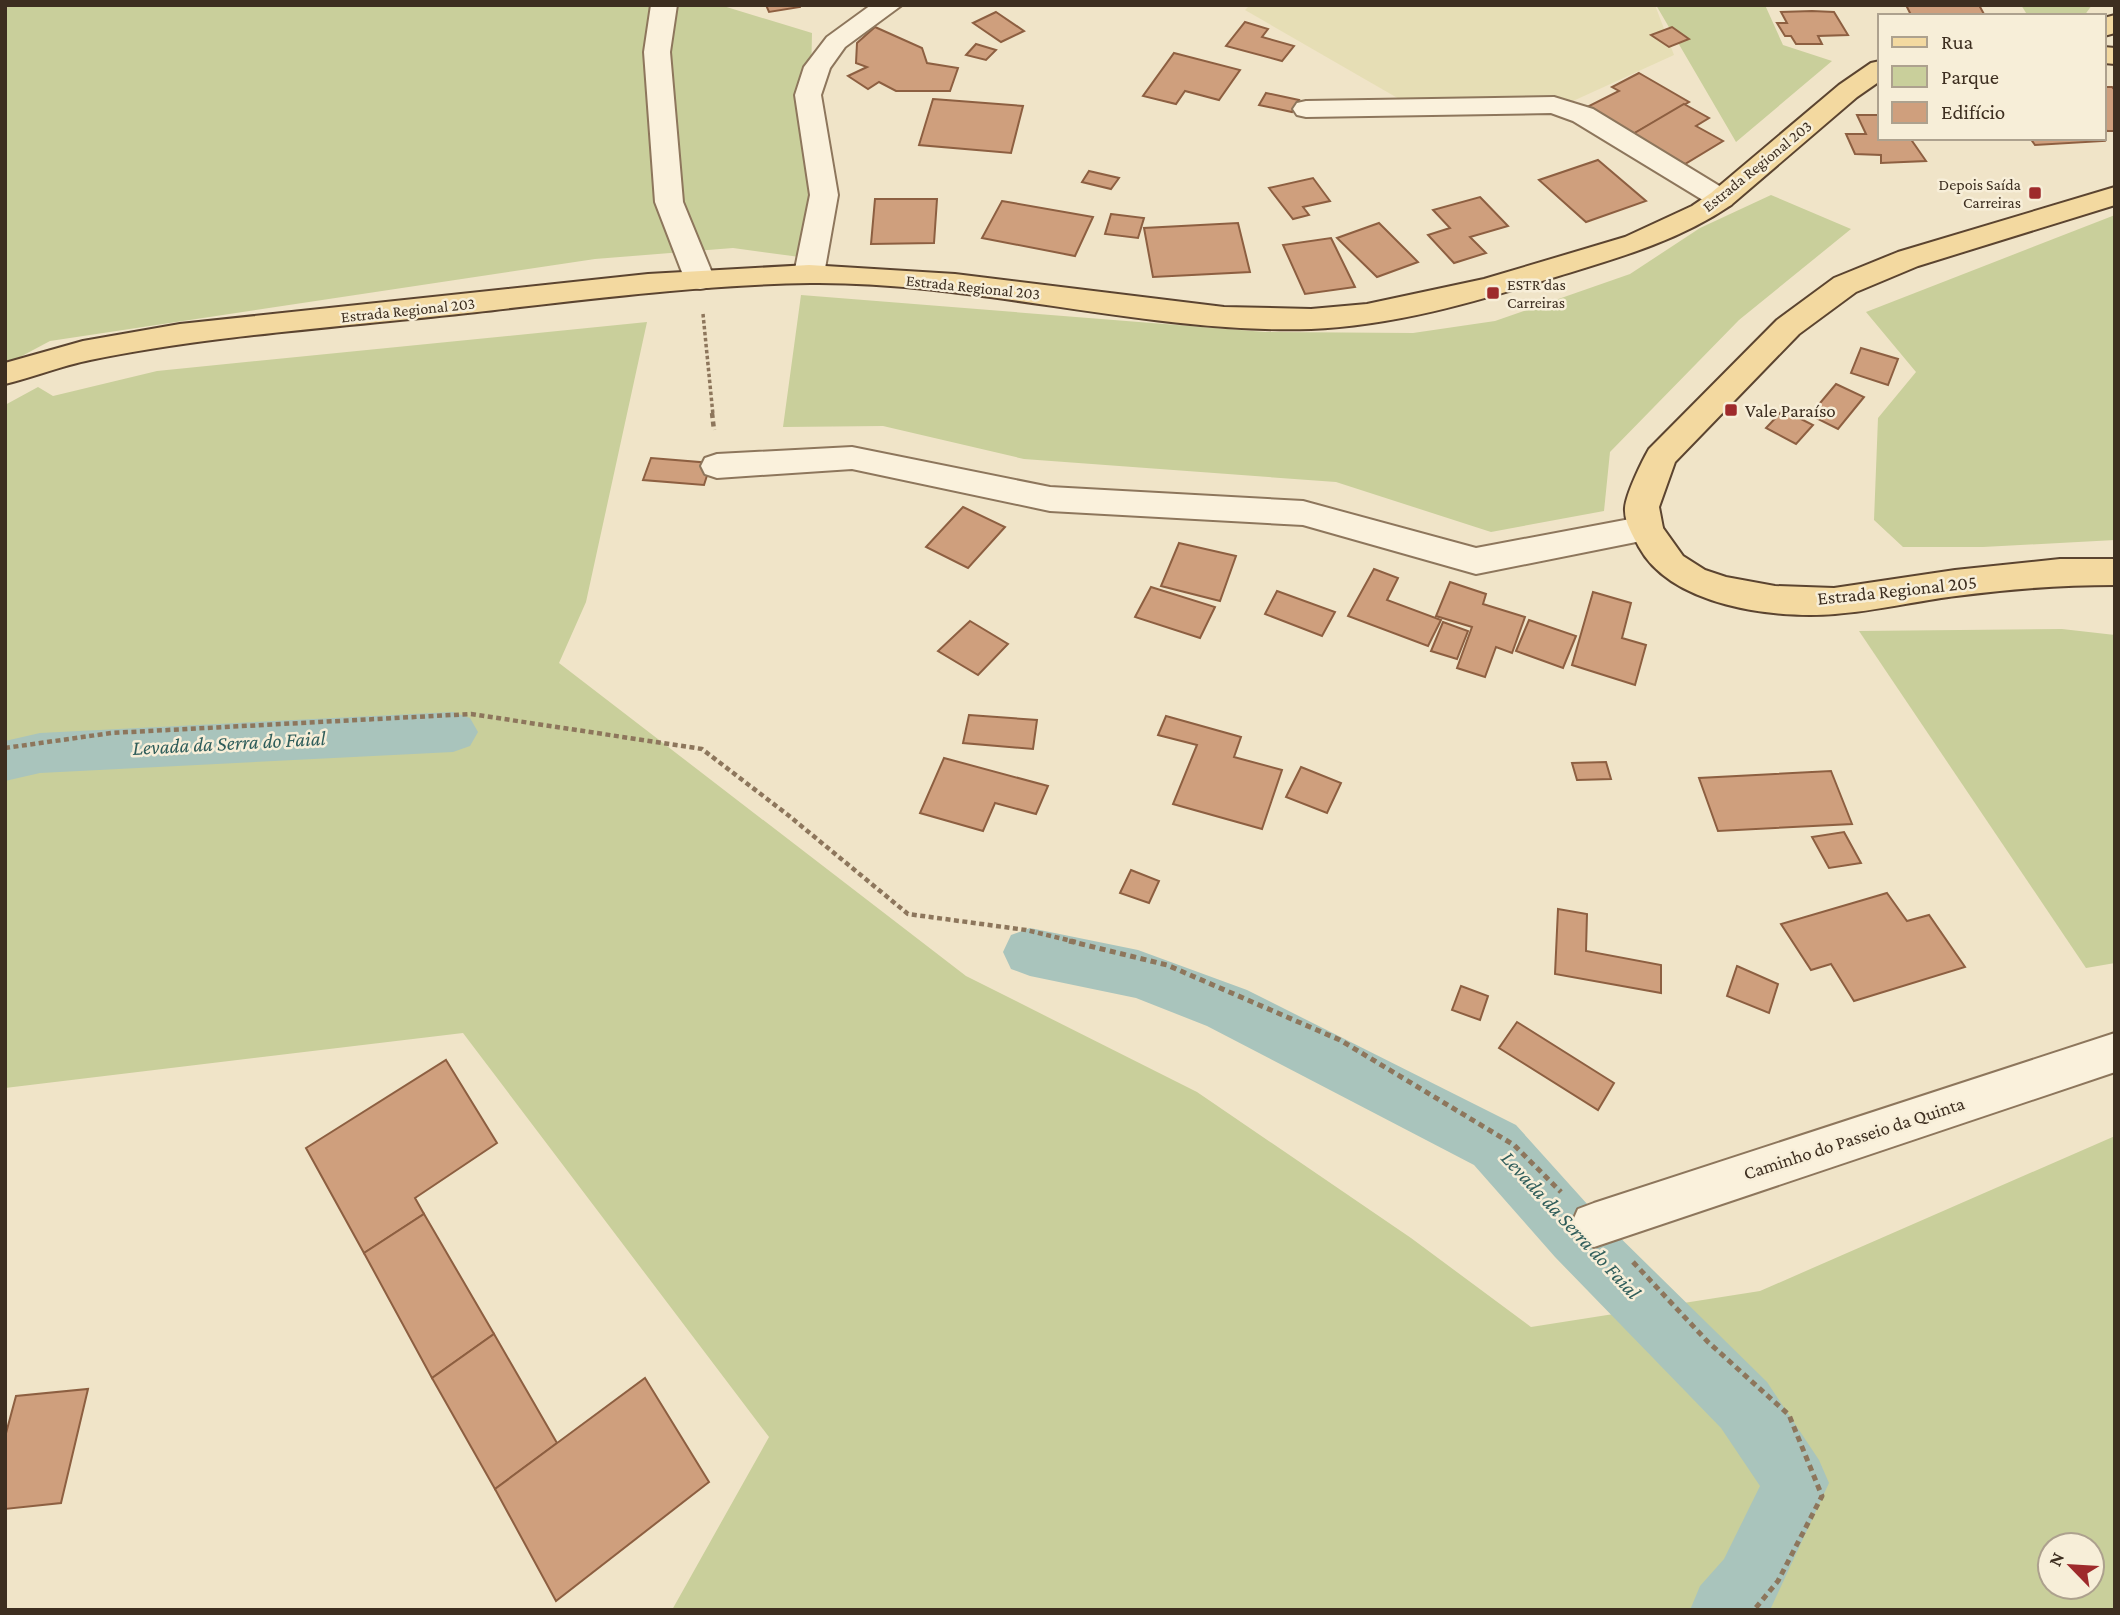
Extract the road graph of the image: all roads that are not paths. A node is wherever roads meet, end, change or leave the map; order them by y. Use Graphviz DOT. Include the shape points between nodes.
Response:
graph roads {
  1 [pos="664,5"];
  2 [pos="890,5"];
  3 [pos="1878,70"];
  4 [pos="1306,109"];
  5 [pos="2115,196"];
  6 [pos="1721,199"];
  7 [pos="809,274"];
  8 [pos="700,280"];
  9 [pos="5,374"];
  10 [pos="718,466"];
  11 [pos="1646,528"];
  12 [pos="2115,572"];
  13 [pos="2115,1052"];
  14 [pos="1594,1225"];
  1 -- 8 [label="street" via="657,52 669,202"];
  2 -- 7 [label="street" via="836,42 817,67 808,95 824,195"];
  3 -- 6 [label="main road, Estrada Regional 203"];
  4 -- 6 [label="street" via="1554,105 1583,114"];
  5 -- 11 [label="main road" via="1908,258 1845,285 1788,327 1661,457 1642,507"];
  6 -- 7 [label="main road, Estrada Regional 203" via="1635,243 1488,288 1367,314 1311,319 1224,317 955,284"];
  7 -- 8 [label="main road, Estrada Regional 203"];
  8 -- 9 [label="main road, Estrada Regional 203" via="131,341"];
  10 -- 11 [label="street" via="852,458 1050,499 1303,513 1476,561"];
  11 -- 12 [label="main road, Estrada Regional 205" via="1671,565 1693,579 1723,590 1775,599 1834,601 2060,572"];
  13 -- 14 [label="street, Caminho do Passeio da Quinta"];
}
